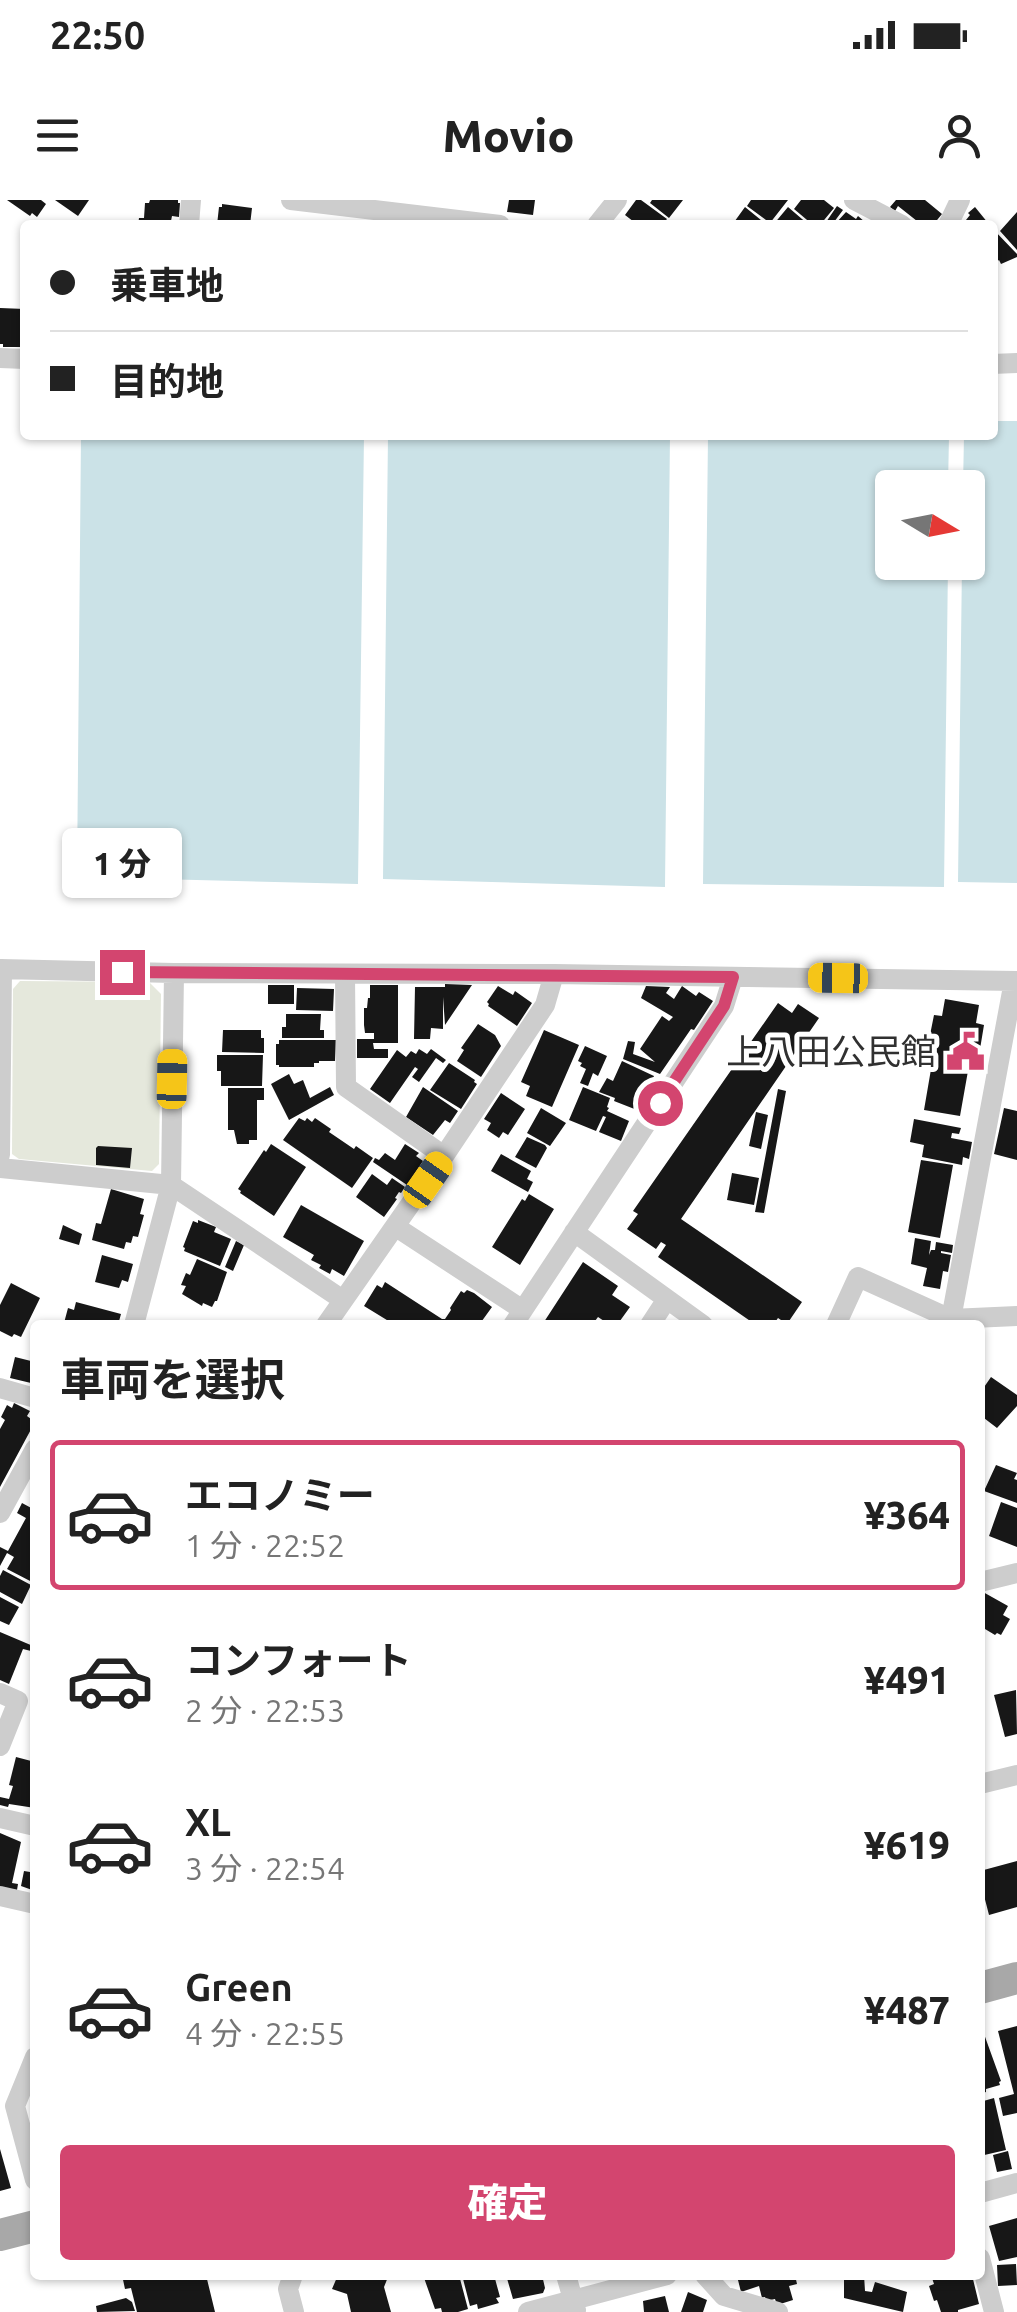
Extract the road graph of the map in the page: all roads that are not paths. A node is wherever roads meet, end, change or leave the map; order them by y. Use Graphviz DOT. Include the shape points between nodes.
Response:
graph roads {
  1 [pos="290,200"];
  2 [pos="617,200"];
  3 [pos="854,200"];
  4 [pos="369,205"];
  5 [pos="467,220"];
  6 [pos="601,220"];
  7 [pos="892,220"];
  8 [pos="1,969"];
  9 [pos="174,973"];
  10 [pos="346,974"];
  11 [pos="554,974"];
  12 [pos="733,977"];
  13 [pos="1015,981"];
  14 [pos="0,1155"];
  15 [pos="444,1156"];
  16 [pos="0,1168"];
  17 [pos="171,1185"];
  18 [pos="396,1226"];
  19 [pos="574,1232"];
  20 [pos="666,1299"];
  21 [pos="343,1300"];
  22 [pos="1017,1316"];
  23 [pos="518,1318"];
  24 [pos="135,1320"];
  25 [pos="329,1320"];
  26 [pos="653,1320"];
  27 [pos="696,1320"];
  28 [pos="838,1320"];
  29 [pos="946,1320"];
  30 [pos="950,1320"];
  31 [pos="972,1320"];
  32 [pos="0,1388"];
  33 [pos="30,1397"];
  34 [pos="30,1458"];
  35 [pos="0,1513"];
  36 [pos="1017,1573"];
  37 [pos="985,1581"];
  38 [pos="0,1693"];
  39 [pos="0,1746"];
  40 [pos="1017,1774"];
  41 [pos="985,1783"];
  42 [pos="0,1818"];
  43 [pos="30,1825"];
  44 [pos="0,1896"];
  45 [pos="30,1903"];
  46 [pos="1017,1978"];
  47 [pos="985,1987"];
  48 [pos="30,2066"];
  49 [pos="7,2105"];
  50 [pos="30,2167"];
  51 [pos="1017,2183"];
  52 [pos="985,2192"];
  53 [pos="30,2227"];
  54 [pos="0,2235"];
  55 [pos="985,2277"];
  56 [pos="291,2280"];
  57 [pos="567,2280"];
  58 [pos="652,2280"];
  59 [pos="710,2280"];
  60 [pos="574,2306"];
  61 [pos="294,2312"];
  62 [pos="528,2312"];
  63 [pos="778,2312"];
  64 [pos="994,2312"];
  1 -- 4 [label="street"];
  2 -- 6 [label="street"];
  3 -- 7 [label="street"];
  4 -- 5 [label="street"];
  8 -- 9 [label="street"];
  8 -- 14 [label="street"];
  9 -- 10 [label="street"];
  9 -- 17 [label="street"];
  10 -- 11 [label="street"];
  10 -- 15 [label="street" via="346,1087"];
  11 -- 12 [label="street"];
  11 -- 15 [label="street" via="545,1005"];
  12 -- 13 [label="street"];
  12 -- 19 [label="street" via="724,1006"];
  13 -- 30 [label="street"];
  15 -- 18 [label="street"];
  16 -- 17 [label="street"];
  17 -- 21 [label="street"];
  17 -- 24 [label="street"];
  18 -- 21 [label="street"];
  18 -- 23 [label="street"];
  19 -- 20 [label="street"];
  19 -- 23 [label="street"];
  20 -- 26 [label="street"];
  20 -- 27 [label="street"];
  21 -- 25 [label="street"];
  22 -- 31 [label="street"];
  28 -- 29 [label="street" via="858,1277"];
  32 -- 33 [label="street"];
  34 -- 35 [label="street"];
  36 -- 37 [label="street"];
  38 -- 39 [label="street" via="18,1701"];
  40 -- 41 [label="street"];
  42 -- 43 [label="street"];
  44 -- 45 [label="street"];
  46 -- 47 [label="main road"];
  48 -- 49 [label="street"];
  49 -- 50 [label="street"];
  51 -- 52 [label="street"];
  53 -- 54 [label="main road"];
  55 -- 64 [label="street"];
  56 -- 61 [label="street"];
  57 -- 60 [label="street"];
  58 -- 60 [label="street"];
  59 -- 63 [label="street" via="724,2296"];
  60 -- 62 [label="street"];
}
